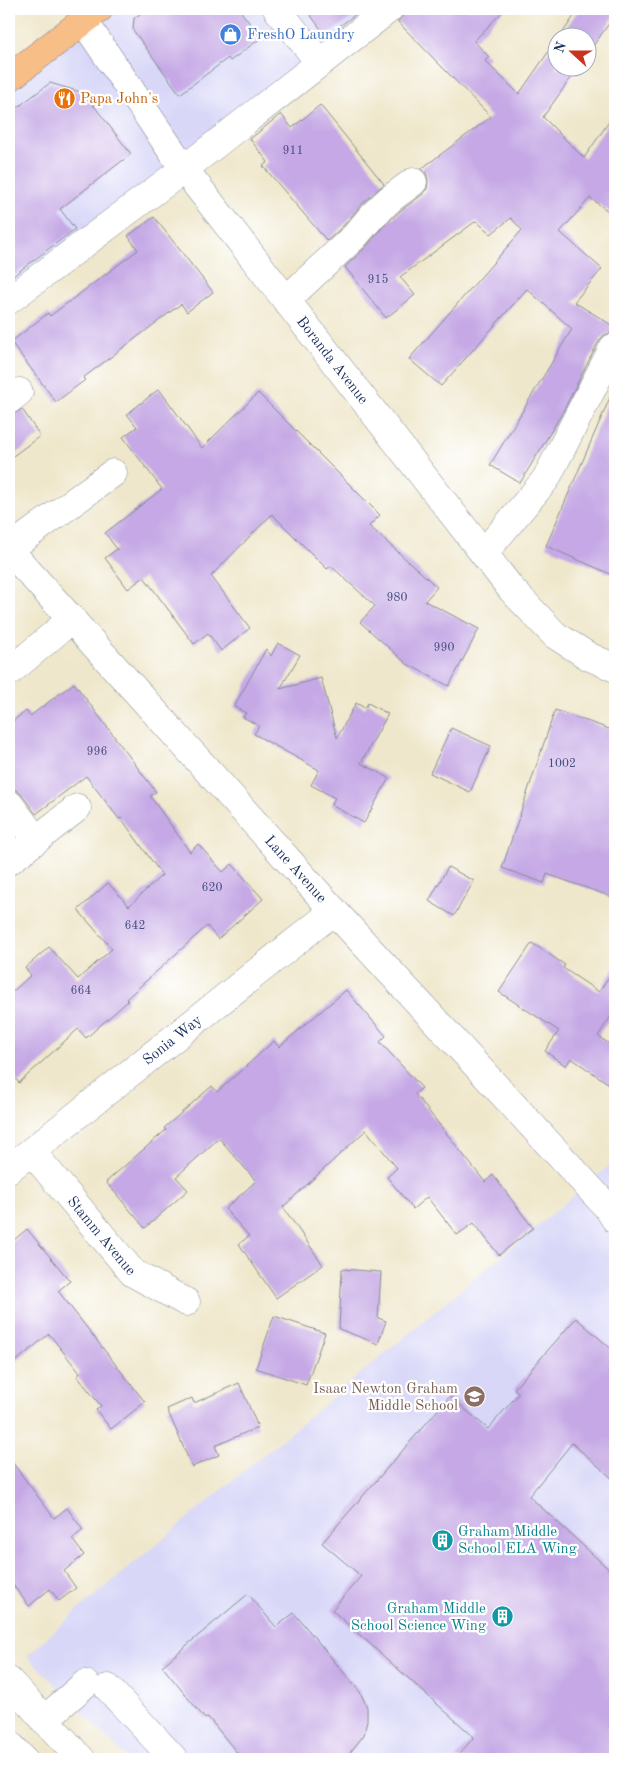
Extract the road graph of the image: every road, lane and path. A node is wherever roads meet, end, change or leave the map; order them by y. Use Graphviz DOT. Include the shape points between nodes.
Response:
graph roads {
  1 [pos="277,9"];
  2 [pos="389,9"];
  3 [pos="91,14"];
  4 [pos="320,63"];
  5 [pos="9,78"];
  6 [pos="184,169"];
  7 [pos="413,182"];
  8 [pos="9,300"];
  9 [pos="286,300"];
  10 [pos="613,348"];
  11 [pos="113,473"];
  12 [pos="9,549"];
  13 [pos="484,553"];
  14 [pos="72,619"];
  15 [pos="615,668"];
  16 [pos="9,672"];
  17 [pos="9,804"];
  18 [pos="76,808"];
  19 [pos="36,840"];
  20 [pos="9,861"];
  21 [pos="334,911"];
  22 [pos="32,1152"];
  23 [pos="9,1170"];
  24 [pos="615,1219"];
  25 [pos="186,1302"];
  26 [pos="9,1681"];
  27 [pos="44,1720"];
  28 [pos="9,1744"];
  29 [pos="23,1759"];
  30 [pos="81,1759"];
  31 [pos="174,1759"];
  1 -- 4 [label="street"];
  2 -- 4 [label="street"];
  3 -- 5 [label="main road"];
  3 -- 6 [label="street, Boranda Avenue"];
  4 -- 6 [label="street"];
  6 -- 8 [label="street"];
  6 -- 9 [label="street, Boranda Avenue"];
  7 -- 9 [label="street" via="384,205"];
  9 -- 13 [label="street, Boranda Avenue"];
  10 -- 13 [label="street" via="546,479"];
  11 -- 12 [label="street"];
  12 -- 14 [label="street, Lane Avenue"];
  13 -- 15 [label="street, Boranda Avenue" via="512,590 555,635"];
  14 -- 16 [label="street"];
  14 -- 21 [label="street, Lane Avenue"];
  17 -- 19 [label="street"];
  18 -- 19 [label="street"];
  19 -- 20 [label="street"];
  21 -- 22 [label="street, Sonia Way"];
  21 -- 24 [label="street, Lane Avenue"];
  22 -- 23 [label="street, Sonia Way"];
  22 -- 25 [label="street, Stamm Avenue" via="133,1273"];
  26 -- 27 [label="street"];
  27 -- 30 [label="street"];
  27 -- 31 [label="street" via="97,1686"];
  28 -- 29 [label="street"];
}
